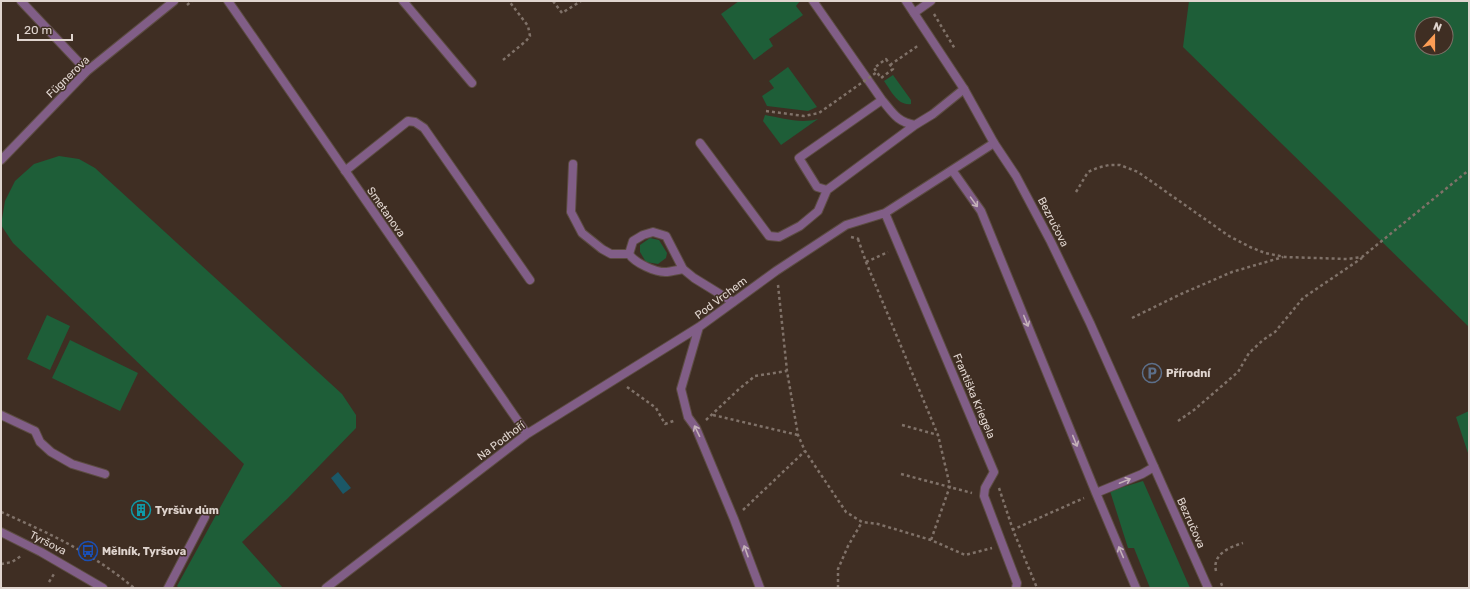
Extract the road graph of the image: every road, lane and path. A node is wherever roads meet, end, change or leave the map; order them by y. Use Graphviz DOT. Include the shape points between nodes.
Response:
graph roads {
  1 [pos="21,1"];
  2 [pos="174,1"];
  3 [pos="228,1"];
  4 [pos="403,1"];
  5 [pos="509,1"];
  6 [pos="553,1"];
  7 [pos="581,1"];
  8 [pos="813,1"];
  9 [pos="906,1"];
  10 [pos="931,1"];
  11 [pos="914,13"];
  12 [pos="919,45"];
  13 [pos="503,60"];
  14 [pos="890,65"];
  15 [pos="87,71"];
  16 [pos="877,72"];
  17 [pos="472,83"];
  18 [pos="964,89"];
  19 [pos="882,100"];
  20 [pos="766,111"];
  21 [pos="915,125"];
  22 [pos="700,143"];
  23 [pos="994,143"];
  24 [pos="1,160"];
  25 [pos="572,164"];
  26 [pos="952,170"];
  27 [pos="1469,170"];
  28 [pos="344,171"];
  29 [pos="827,190"];
  30 [pos="1076,192"];
  31 [pos="886,213"];
  32 [pos="859,239"];
  33 [pos="899,248"];
  34 [pos="629,254"];
  35 [pos="1285,257"];
  36 [pos="1362,258"];
  37 [pos="866,262"];
  38 [pos="683,269"];
  39 [pos="776,271"];
  40 [pos="530,280"];
  41 [pos="733,302"];
  42 [pos="1132,318"];
  43 [pos="699,327"];
  44 [pos="787,371"];
  45 [pos="616,378"];
  46 [pos="1,415"];
  47 [pos="688,417"];
  48 [pos="1178,420"];
  49 [pos="902,425"];
  50 [pos="526,434"];
  51 [pos="798,435"];
  52 [pos="938,435"];
  53 [pos="805,451"];
  54 [pos="1154,467"];
  55 [pos="994,472"];
  56 [pos="105,474"];
  57 [pos="902,474"];
  58 [pos="950,486"];
  59 [pos="1096,493"];
  60 [pos="984,496"];
  61 [pos="1,512"];
  62 [pos="205,516"];
  63 [pos="734,519"];
  64 [pos="862,522"];
  65 [pos="1014,530"];
  66 [pos="1,532"];
  67 [pos="931,540"];
  68 [pos="1002,542"];
  69 [pos="1243,544"];
  70 [pos="22,556"];
  71 [pos="1,564"];
  72 [pos="56,572"];
  73 [pos="1218,576"];
  74 [pos="50,582"];
  75 [pos="1221,582"];
  76 [pos="103,588"];
  77 [pos="134,588"];
  78 [pos="168,588"];
  79 [pos="326,588"];
  80 [pos="760,588"];
  81 [pos="838,588"];
  82 [pos="1016,588"];
  83 [pos="1037,588"];
  84 [pos="1136,588"];
  85 [pos="1208,588"];
  86 [pos="1223,588"];
  1 -- 15 [label="street"];
  2 -- 15 [label="street, Fügnerova"];
  3 -- 28 [label="street, Smetanova"];
  4 -- 17 [label="street"];
  5 -- 13 [label="path" via="528,26 530,36"];
  6 -- 7 [label="path" via="562,13"];
  8 -- 19 [label="street"];
  9 -- 11 [label="street, Bezručova"];
  10 -- 11 [label="street"];
  11 -- 18 [label="street, Bezručova"];
  12 -- 14 [label="path"];
  14 -- 16 [label="path" via="893,69 881,78"];
  14 -- 16 [label="path" via="886,59 874,68"];
  15 -- 24 [label="street, Fügnerova"];
  16 -- 20 [label="path, bridge" via="819,113 804,116"];
  18 -- 21 [label="street"];
  18 -- 23 [label="street, Bezručova"];
  19 -- 21 [label="street" via="904,123"];
  19 -- 29 [label="street" via="799,158 817,186"];
  21 -- 29 [label="street"];
  22 -- 29 [label="street" via="769,236 779,237 800,226 818,211"];
  23 -- 26 [label="street, Pod Vrchem"];
  23 -- 54 [label="street, Bezručova" via="1016,176 1051,242"];
  25 -- 34 [label="street" via="571,212 582,233 611,254"];
  26 -- 31 [label="street, Pod Vrchem"];
  26 -- 59 [label="street, one-way" via="981,211"];
  27 -- 36 [label="path"];
  28 -- 40 [label="street" via="408,121 415,122 424,128"];
  28 -- 50 [label="street, Smetanova"];
  30 -- 35 [label="path" via="1088,172 1109,165 1120,165 1138,172 1243,244 1265,253"];
  31 -- 33 [label="street, Františka Kriegela"];
  31 -- 39 [label="street, Pod Vrchem" via="846,224"];
  32 -- 37 [label="path"];
  33 -- 37 [label="path"];
  33 -- 55 [label="street, Františka Kriegela"];
  34 -- 38 [label="street" via="633,261 651,269 666,272"];
  34 -- 38 [label="street" via="633,241 653,232 666,236"];
  35 -- 36 [label="path"];
  35 -- 42 [label="path" via="1232,272"];
  36 -- 48 [label="path" via="1303,298 1275,332 1249,354 1238,372 1194,410"];
  37 -- 52 [label="path"];
  38 -- 41 [label="street"];
  39 -- 41 [label="street, Pod Vrchem"];
  39 -- 44 [label="path"];
  41 -- 43 [label="street, Pod Vrchem"];
  43 -- 45 [label="street, Na Podhoří"];
  43 -- 47 [label="street, Pod Vrchem" via="681,389"];
  44 -- 51 [label="path"];
  44 -- 51 [label="path" via="755,376 713,415"];
  45 -- 47 [label="path" via="656,408 665,424"];
  45 -- 50 [label="street, Na Podhoří"];
  46 -- 56 [label="street" via="35,431 40,442 51,452 72,464"];
  63 -- 47 [label="street, Pod Vrchem, one-way" via="696,428"];
  49 -- 52 [label="path"];
  50 -- 79 [label="street, Na Podhoří"];
  51 -- 53 [label="path"];
  52 -- 58 [label="path"];
  53 -- 63 [label="path"];
  53 -- 64 [label="path" via="846,512"];
  59 -- 54 [label="street, one-way"];
  54 -- 85 [label="street, Bezručova"];
  55 -- 60 [label="street" via="985,488"];
  55 -- 65 [label="path"];
  57 -- 58 [label="path"];
  58 -- 60 [label="path"];
  58 -- 67 [label="path"];
  59 -- 65 [label="path"];
  84 -- 59 [label="street, one-way"];
  60 -- 68 [label="street"];
  61 -- 77 [label="path" via="48,532 95,558"];
  62 -- 78 [label="street"];
  80 -- 63 [label="street, Pod Vrchem, one-way"];
  64 -- 67 [label="path" via="878,524"];
  64 -- 81 [label="path" via="838,569"];
  65 -- 68 [label="path"];
  65 -- 83 [label="path"];
  66 -- 76 [label="street, Tyršova" via="42,552"];
  67 -- 68 [label="path" via="965,555"];
  68 -- 82 [label="street" via="1017,583"];
  69 -- 73 [label="path" via="1222,552 1215,569"];
  70 -- 71 [label="path" via="12,562"];
  72 -- 74 [label="path"];
  75 -- 86 [label="path"];
}
